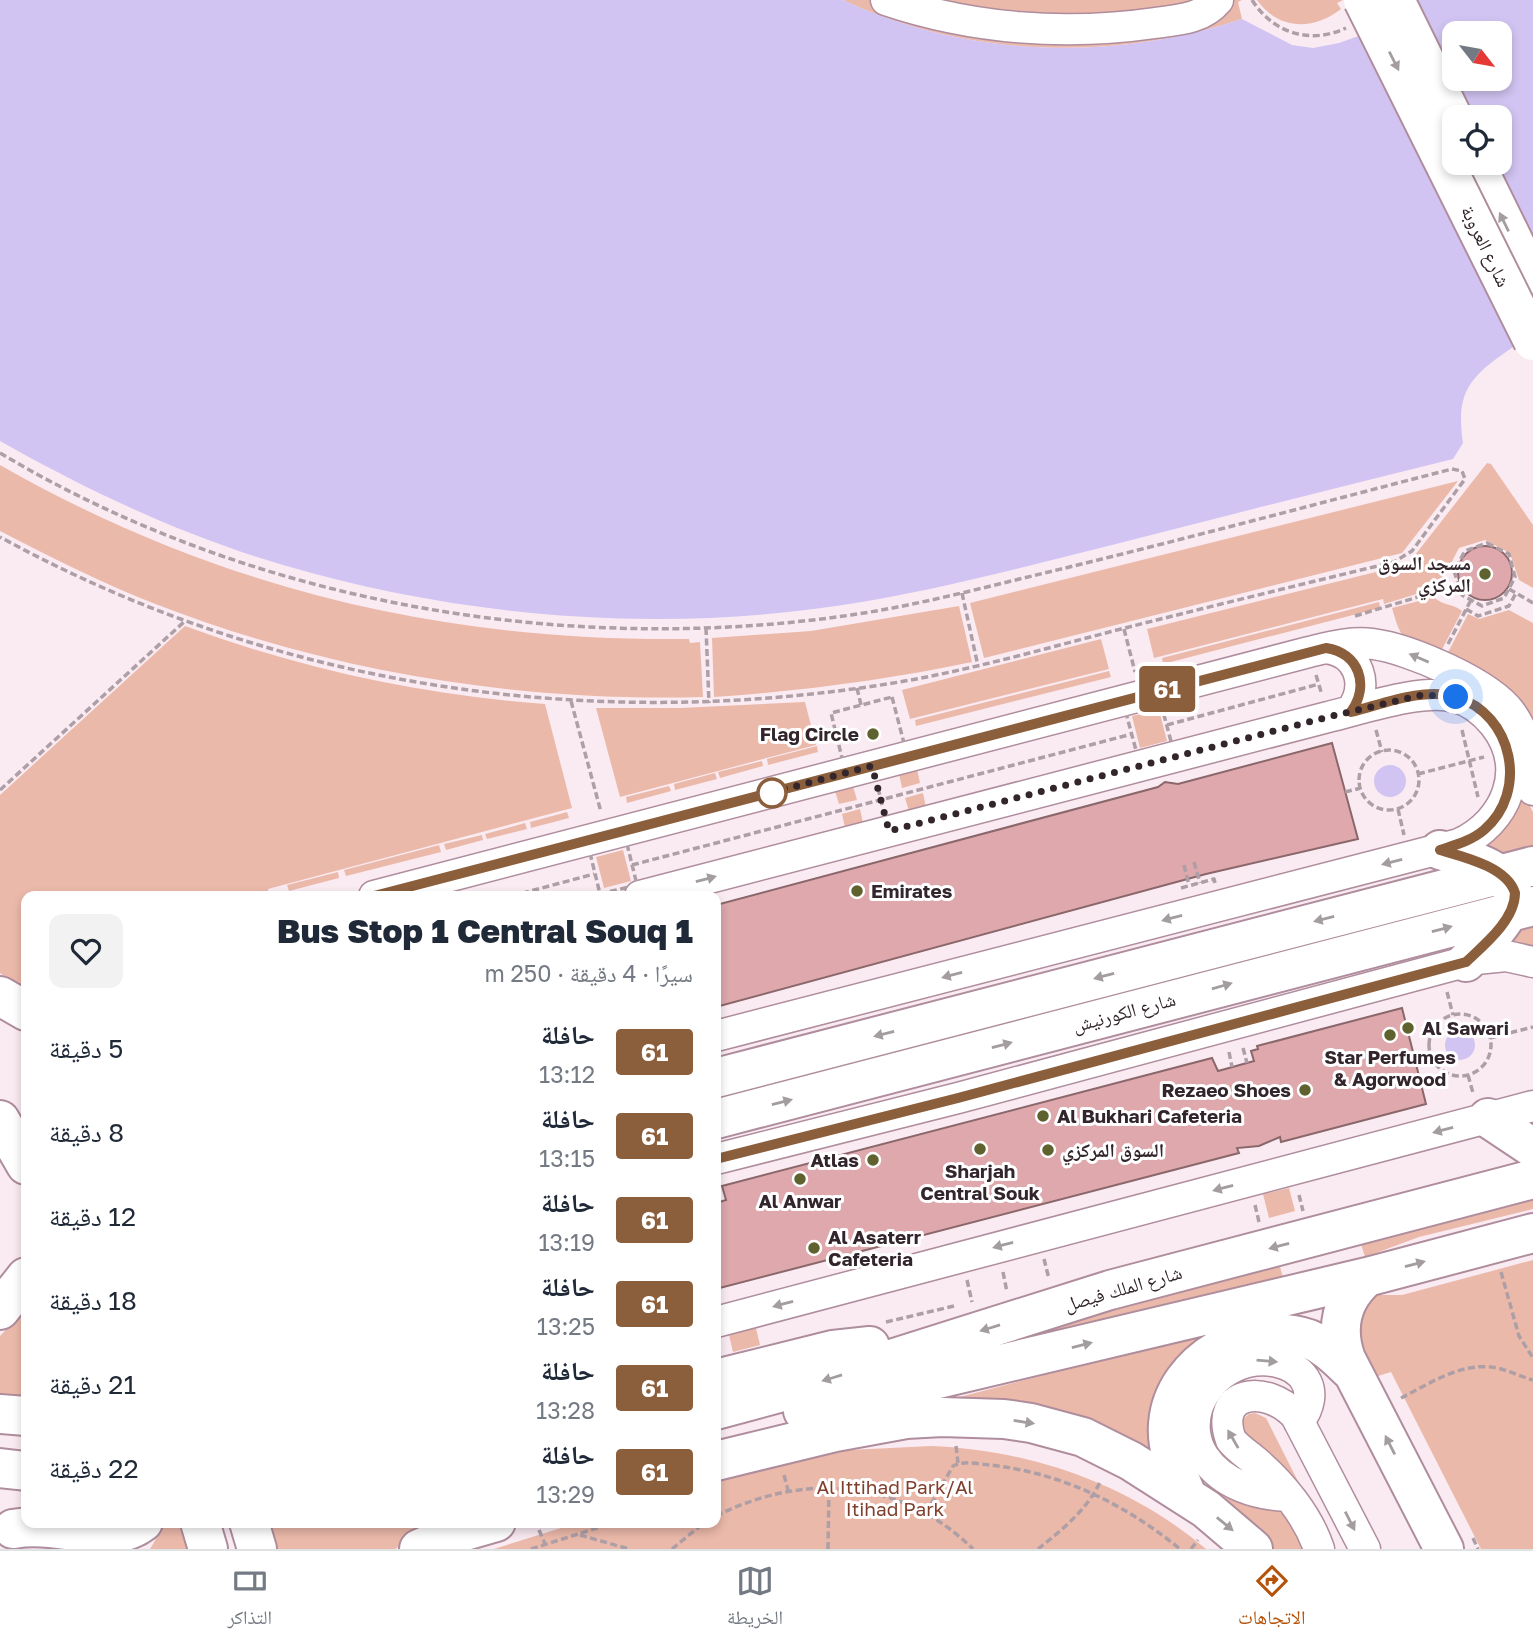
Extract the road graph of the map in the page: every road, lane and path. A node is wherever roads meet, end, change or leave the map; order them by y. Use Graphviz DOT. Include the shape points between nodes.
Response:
graph roads {
  1 [pos="886,0"];
  2 [pos="1218,0"];
  3 [pos="1252,0"];
  4 [pos="1395,0"];
  5 [pos="1357,13"];
  6 [pos="1447,105"];
  7 [pos="1481,175"];
  8 [pos="1533,281"];
  9 [pos="1533,341"];
  10 [pos="0,453"];
  11 [pos="0,537"];
  12 [pos="1460,585"];
  13 [pos="1444,589"];
  14 [pos="1509,589"];
  15 [pos="962,593"];
  16 [pos="1516,593"];
  17 [pos="1471,600"];
  18 [pos="1491,601"];
  19 [pos="1533,603"];
  20 [pos="1494,611"];
  21 [pos="185,621"];
  22 [pos="706,628"];
  23 [pos="1124,628"];
  24 [pos="1326,648"];
  25 [pos="978,666"];
  26 [pos="1319,684"];
  27 [pos="857,688"];
  28 [pos="1444,695"];
  29 [pos="1141,696"];
  30 [pos="570,701"];
  31 [pos="709,703"];
  32 [pos="861,705"];
  33 [pos="1351,712"];
  34 [pos="1167,724"];
  35 [pos="1377,731"];
  36 [pos="1132,734"];
  37 [pos="1382,751"];
  38 [pos="1508,751"];
  39 [pos="871,761"];
  40 [pos="1470,761"];
  41 [pos="1418,774"];
  42 [pos="922,776"];
  43 [pos="925,788"];
  44 [pos="1361,788"];
  45 [pos="0,790"];
  46 [pos="1533,790"];
  47 [pos="1345,792"];
  48 [pos="927,798"];
  49 [pos="835,799"];
  50 [pos="881,800"];
  51 [pos="1479,801"];
  52 [pos="1398,809"];
  53 [pos="838,811"];
  54 [pos="841,822"];
  55 [pos="1403,830"];
  56 [pos="889,831"];
  57 [pos="609,842"];
  58 [pos="1440,850"];
  59 [pos="1194,862"];
  60 [pos="632,865"];
  61 [pos="1184,865"];
  62 [pos="1517,870"];
  63 [pos="595,874"];
  64 [pos="1200,883"];
  65 [pos="1189,885"];
  66 [pos="408,891"];
  67 [pos="531,891"];
  68 [pos="599,891"];
  69 [pos="612,891"];
  70 [pos="659,891"];
  71 [pos="1522,908"];
  72 [pos="1533,962"];
  73 [pos="1457,977"];
  74 [pos="0,996"];
  75 [pos="21,1008"];
  76 [pos="1453,1015"];
  77 [pos="0,1021"];
  78 [pos="1533,1027"];
  79 [pos="21,1032"];
  80 [pos="721,1036"];
  81 [pos="1490,1038"];
  82 [pos="1243,1046"];
  83 [pos="1228,1050"];
  84 [pos="1430,1053"];
  85 [pos="1415,1057"];
  86 [pos="1247,1063"];
  87 [pos="1232,1067"];
  88 [pos="1468,1074"];
  89 [pos="721,1077"];
  90 [pos="1481,1106"];
  91 [pos="1533,1106"];
  92 [pos="721,1118"];
  93 [pos="0,1120"];
  94 [pos="1533,1148"];
  95 [pos="21,1156"];
  96 [pos="721,1158"];
  97 [pos="1533,1179"];
  98 [pos="1533,1233"];
  99 [pos="1500,1267"];
  100 [pos="1367,1277"];
  101 [pos="21,1283"];
  102 [pos="0,1310"];
  103 [pos="721,1321"];
  104 [pos="921,1350"];
  105 [pos="1533,1358"];
  106 [pos="1351,1371"];
  107 [pos="721,1378"];
  108 [pos="1533,1380"];
  109 [pos="861,1398"];
  110 [pos="1401,1398"];
  111 [pos="721,1408"];
  112 [pos="0,1415"];
  113 [pos="21,1416"];
  114 [pos="967,1431"];
  115 [pos="0,1446"];
  116 [pos="21,1448"];
  117 [pos="721,1450"];
  118 [pos="721,1450"];
  119 [pos="958,1463"];
  120 [pos="0,1468"];
  121 [pos="21,1470"];
  122 [pos="1101,1480"];
  123 [pos="830,1487"];
  124 [pos="1095,1493"];
  125 [pos="1187,1496"];
  126 [pos="721,1514"];
  127 [pos="926,1514"];
  128 [pos="29,1528"];
  129 [pos="29,1528"];
  130 [pos="139,1528"];
  131 [pos="202,1528"];
  132 [pos="251,1528"];
  133 [pos="475,1528"];
  134 [pos="598,1528"];
  135 [pos="698,1528"];
  136 [pos="539,1530"];
  137 [pos="578,1535"];
  138 [pos="5,1537"];
  139 [pos="1198,1540"];
  140 [pos="1458,1543"];
  141 [pos="545,1545"];
  142 [pos="72,1549"];
  143 [pos="208,1549"];
  144 [pos="257,1549"];
  145 [pos="419,1549"];
  146 [pos="531,1549"];
  147 [pos="629,1549"];
  148 [pos="672,1549"];
  149 [pos="828,1549"];
  150 [pos="973,1549"];
  151 [pos="1038,1549"];
  152 [pos="1180,1549"];
  153 [pos="1191,1549"];
  154 [pos="1253,1549"];
  155 [pos="1319,1549"];
  156 [pos="1365,1549"];
  157 [pos="1478,1549"];
  1 -- 2 [label="lane" via="947,18 1049,30 1191,18"];
  3 -- 5 [label="path" via="1268,20 1294,34 1323,36"];
  4 -- 6 [label="main road, bridge"];
  5 -- 9 [label="main road, شارع العروبة, one-way, bridge"];
  8 -- 7 [label="main road, شارع العروبة, one-way"];
  10 -- 22 [label="path" via="151,528 234,560 319,585 444,612 524,622 604,629"];
  11 -- 21 [label="path" via="64,570"];
  12 -- 13 [label="path"];
  12 -- 14 [label="path" via="1454,571 1465,551 1487,543 1508,554 1515,577"];
  12 -- 17 [label="path" via="1462,595"];
  14 -- 16 [label="path"];
  14 -- 18 [label="path" via="1504,598"];
  15 -- 22 [label="path" via="841,616"];
  15 -- 23 [label="path" via="1452,468 1464,475 1463,483 1412,551 1399,560"];
  15 -- 25 [label="path"];
  16 -- 19 [label="path"];
  16 -- 20 [label="path" via="1508,606"];
  17 -- 18 [label="path" via="1482,606"];
  17 -- 20 [label="path" via="1467,608 1478,616"];
  18 -- 20 [label="path"];
  21 -- 30 [label="path" via="268,649 353,670"];
  21 -- 45 [label="path"];
  22 -- 31 [label="path"];
  23 -- 25 [label="path"];
  23 -- 29 [label="path"];
  24 -- 29 [label="lane"];
  24 -- 33 [label="lane" via="1349,657 1359,671 1362,688"];
  46 -- 24 [label="lane, one-way" via="1525,738 1512,714 1485,689 1388,647 1357,643"];
  25 -- 27 [label="path"];
  26 -- 34 [label="path"];
  27 -- 31 [label="path"];
  27 -- 32 [label="path"];
  28 -- 33 [label="lane" via="1422,695"];
  28 -- 38 [label="lane" via="1479,709 1497,727"];
  28 -- 40 [label="path" via="1446,708 1459,717"];
  29 -- 39 [label="lane"];
  30 -- 31 [label="path"];
  30 -- 57 [label="path"];
  32 -- 39 [label="path" via="831,713 843,762"];
  32 -- 39 [label="path" via="892,697 905,747"];
  33 -- 56 [label="lane"];
  34 -- 36 [label="path" via="1172,745 1137,754"];
  34 -- 36 [label="path" via="1161,704 1126,713"];
  35 -- 37 [label="path"];
  36 -- 43 [label="path"];
  37 -- 41 [label="path" via="1402,753"];
  37 -- 44 [label="path" via="1362,768"];
  38 -- 40 [label="path"];
  38 -- 58 [label="lane" via="1510,782 1494,820 1472,838"];
  39 -- 50 [label="path"];
  39 -- 57 [label="lane"];
  40 -- 41 [label="path"];
  40 -- 51 [label="path"];
  41 -- 52 [label="path" via="1413,798"];
  42 -- 43 [label="path"];
  43 -- 48 [label="path"];
  43 -- 50 [label="path"];
  44 -- 47 [label="path"];
  44 -- 52 [label="path" via="1375,806"];
  49 -- 53 [label="path"];
  50 -- 53 [label="path"];
  50 -- 56 [label="path"];
  52 -- 55 [label="path"];
  53 -- 54 [label="path"];
  53 -- 60 [label="path"];
  70 -- 56 [label="lane, one-way"];
  57 -- 60 [label="path" via="627,844"];
  57 -- 63 [label="path" via="590,853"];
  57 -- 66 [label="lane"];
  58 -- 62 [label="main road"];
  58 -- 80 [label="lane, one-way"];
  59 -- 64 [label="path"];
  60 -- 69 [label="path" via="637,885"];
  61 -- 65 [label="path"];
  62 -- 71 [label="main road" via="1510,882"];
  62 -- 89 [label="main road, شارع الكورنيش, one-way"];
  63 -- 67 [label="path"];
  63 -- 68 [label="path"];
  71 -- 73 [label="main road"];
  92 -- 71 [label="main road, شارع الكورنيش, one-way"];
  72 -- 73 [label="lane" via="1496,956"];
  73 -- 76 [label="path"];
  73 -- 96 [label="lane"];
  74 -- 75 [label="main road"];
  76 -- 81 [label="path" via="1467,1014 1479,1020"];
  76 -- 84 [label="path" via="1435,1026 1429,1039"];
  77 -- 79 [label="main road"];
  78 -- 81 [label="path"];
  81 -- 88 [label="path" via="1485,1063"];
  82 -- 86 [label="path"];
  83 -- 87 [label="path"];
  84 -- 85 [label="path"];
  84 -- 88 [label="path" via="1445,1072"];
  88 -- 90 [label="path"];
  90 -- 91 [label="lane"];
  90 -- 94 [label="main road"];
  90 -- 103 [label="lane, one-way"];
  93 -- 95 [label="main road"];
  97 -- 104 [label="main road, شارع الملك فيصل, one-way" via="1110,1290"];
  100 -- 98 [label="main road, one-way"];
  99 -- 105 [label="path" via="1519,1336"];
  100 -- 106 [label="main road" via="1347,1301 1340,1320 1341,1347"];
  109 -- 100 [label="main road, one-way"];
  101 -- 102 [label="main road"];
  104 -- 107 [label="main road" via="855,1347"];
  104 -- 111 [label="main road, شارع الملك فيصل, one-way"];
  106 -- 125 [label="main road" via="1318,1343 1283,1335 1239,1340 1211,1353 1190,1371 1175,1395 1168,1422 1170,1450"];
  140 -- 106 [label="main road, one-way"];
  108 -- 110 [label="path" via="1500,1369 1473,1367"];
  109 -- 114 [label="main road" via="954,1409"];
  109 -- 117 [label="main road" via="817,1422"];
  112 -- 113 [label="main road"];
  114 -- 118 [label="main road" via="906,1419"];
  114 -- 119 [label="path"];
  114 -- 125 [label="main road, one-way" via="1031,1423 1083,1437"];
  115 -- 116 [label="main road"];
  119 -- 124 [label="path" via="1022,1469"];
  119 -- 127 [label="path"];
  120 -- 121 [label="main road"];
  122 -- 124 [label="path"];
  123 -- 126 [label="path" via="769,1494"];
  123 -- 127 [label="path" via="879,1494"];
  123 -- 149 [label="path"];
  124 -- 151 [label="path"];
  124 -- 152 [label="path" via="1149,1524"];
  125 -- 154 [label="main road, one-way"];
  127 -- 150 [label="path"];
  128 -- 138 [label="main road"];
  129 -- 130 [label="main road" via="110,1547"];
  131 -- 143 [label="main road"];
  132 -- 144 [label="main road"];
  133 -- 145 [label="main road"];
  134 -- 137 [label="path"];
  135 -- 148 [label="path"];
  136 -- 141 [label="path"];
  137 -- 141 [label="path"];
  137 -- 147 [label="path"];
  138 -- 142 [label="main road"];
  139 -- 153 [label="path"];
  140 -- 157 [label="path"];
  141 -- 146 [label="path"];
  155 -- 156 [label="lane, one-way" via="1289,1496 1253,1492 1224,1477 1199,1448 1194,1423 1201,1400 1216,1378 1240,1363 1267,1359 1288,1364 1305,1381 1308,1406 1299,1422"];
}
